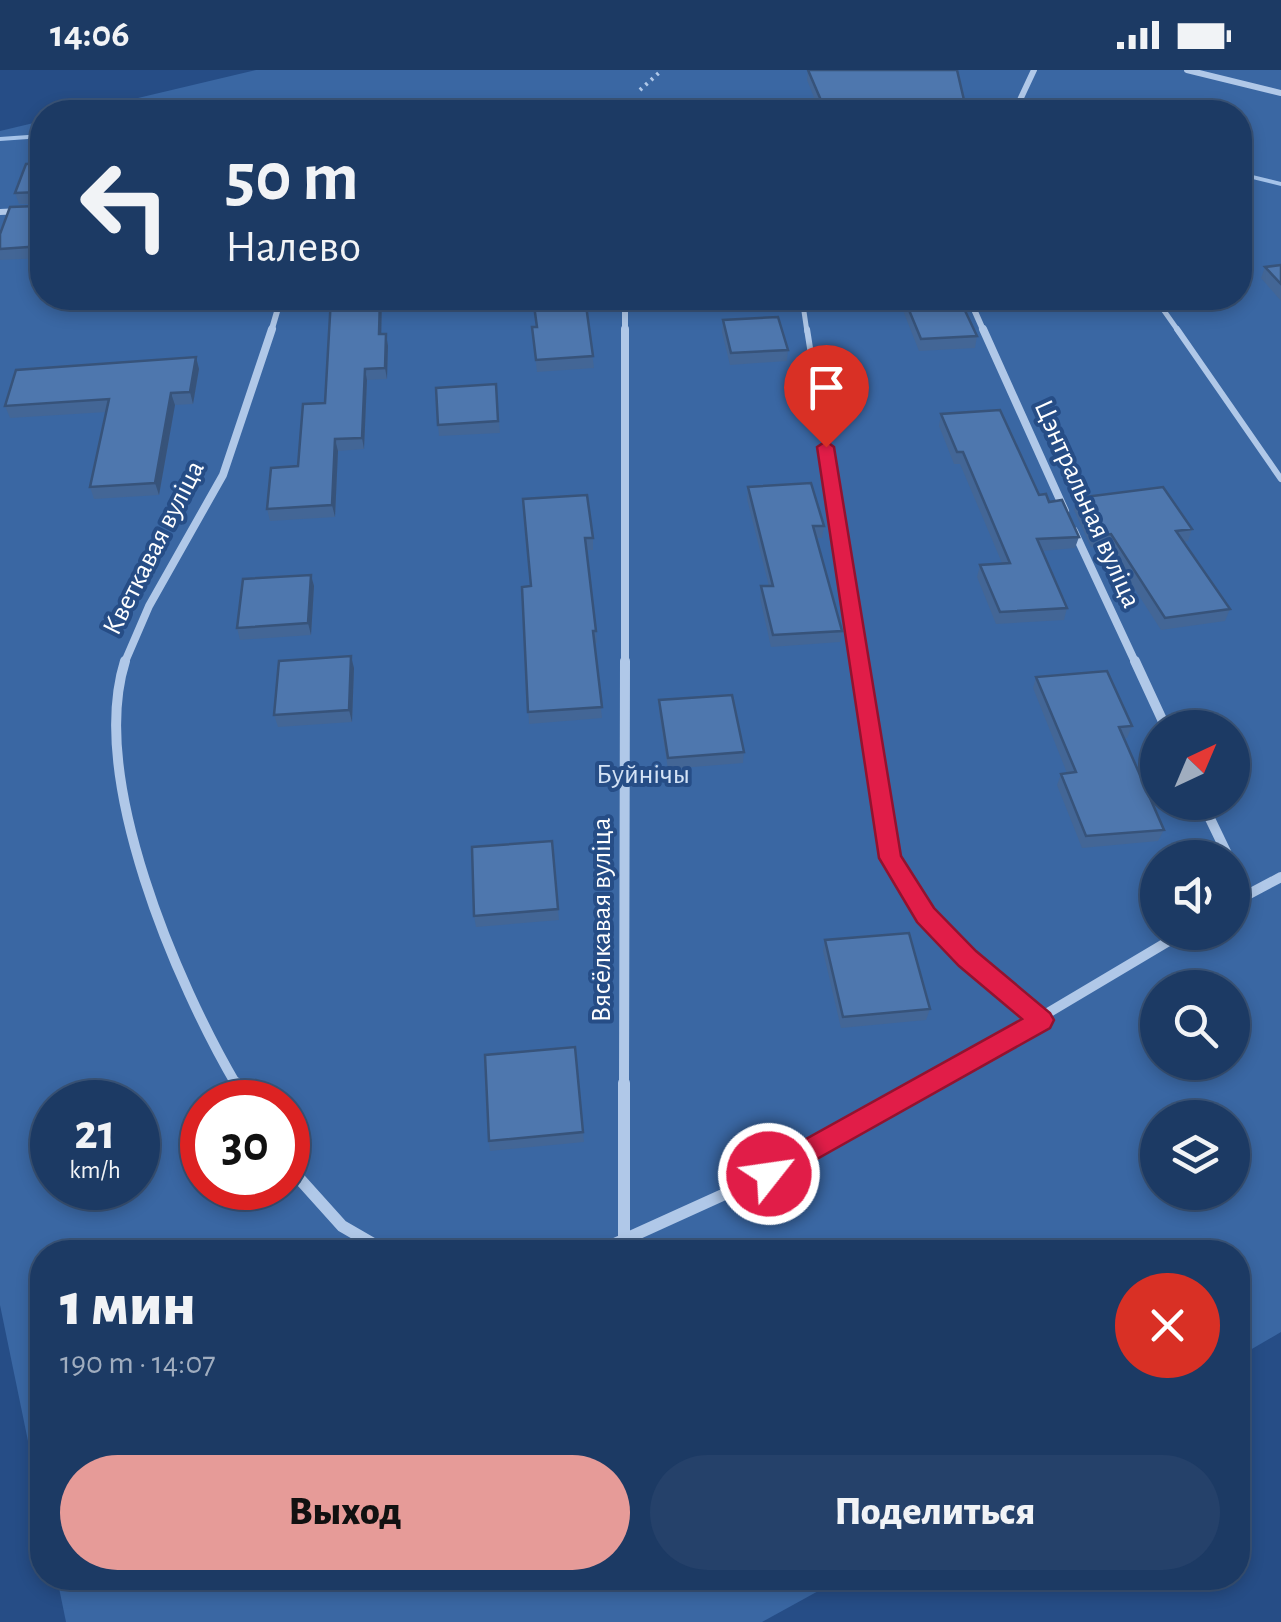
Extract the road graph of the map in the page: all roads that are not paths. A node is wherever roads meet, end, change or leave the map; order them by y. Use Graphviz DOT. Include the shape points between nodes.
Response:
graph roads {
  1 [pos="1034,70"];
  2 [pos="1187,70"];
  3 [pos="1281,92"];
  4 [pos="1020,100"];
  5 [pos="30,211"];
  6 [pos="0,212"];
  7 [pos="278,310"];
  8 [pos="625,310"];
  9 [pos="804,310"];
  10 [pos="974,310"];
  11 [pos="1162,310"];
  12 [pos="1281,479"];
  13 [pos="1158,710"];
  14 [pos="1281,877"];
  15 [pos="1250,892"];
  16 [pos="1155,950"];
  17 [pos="1041,1020"];
  18 [pos="234,1080"];
  19 [pos="310,1190"];
  20 [pos="366,1240"];
  21 [pos="624,1240"];
  22 [pos="628,1240"];
  1 -- 4 [label="street"];
  2 -- 3 [label="street"];
  5 -- 6 [label="street"];
  7 -- 18 [label="street, Кветкавая вуліца" via="214,495 134,639 121,674 113,734 142,871 170,954"];
  8 -- 21 [label="street, Вясёлкавая вуліца"];
  9 -- 17 [label="lane" via="890,858 926,915"];
  10 -- 13 [label="street, Цэнтральная вуліца"];
  11 -- 12 [label="lane"];
  14 -- 15 [label="street"];
  16 -- 17 [label="street"];
  17 -- 22 [label="street" via="769,1174"];
  19 -- 20 [label="street" via="342,1226"];
}
